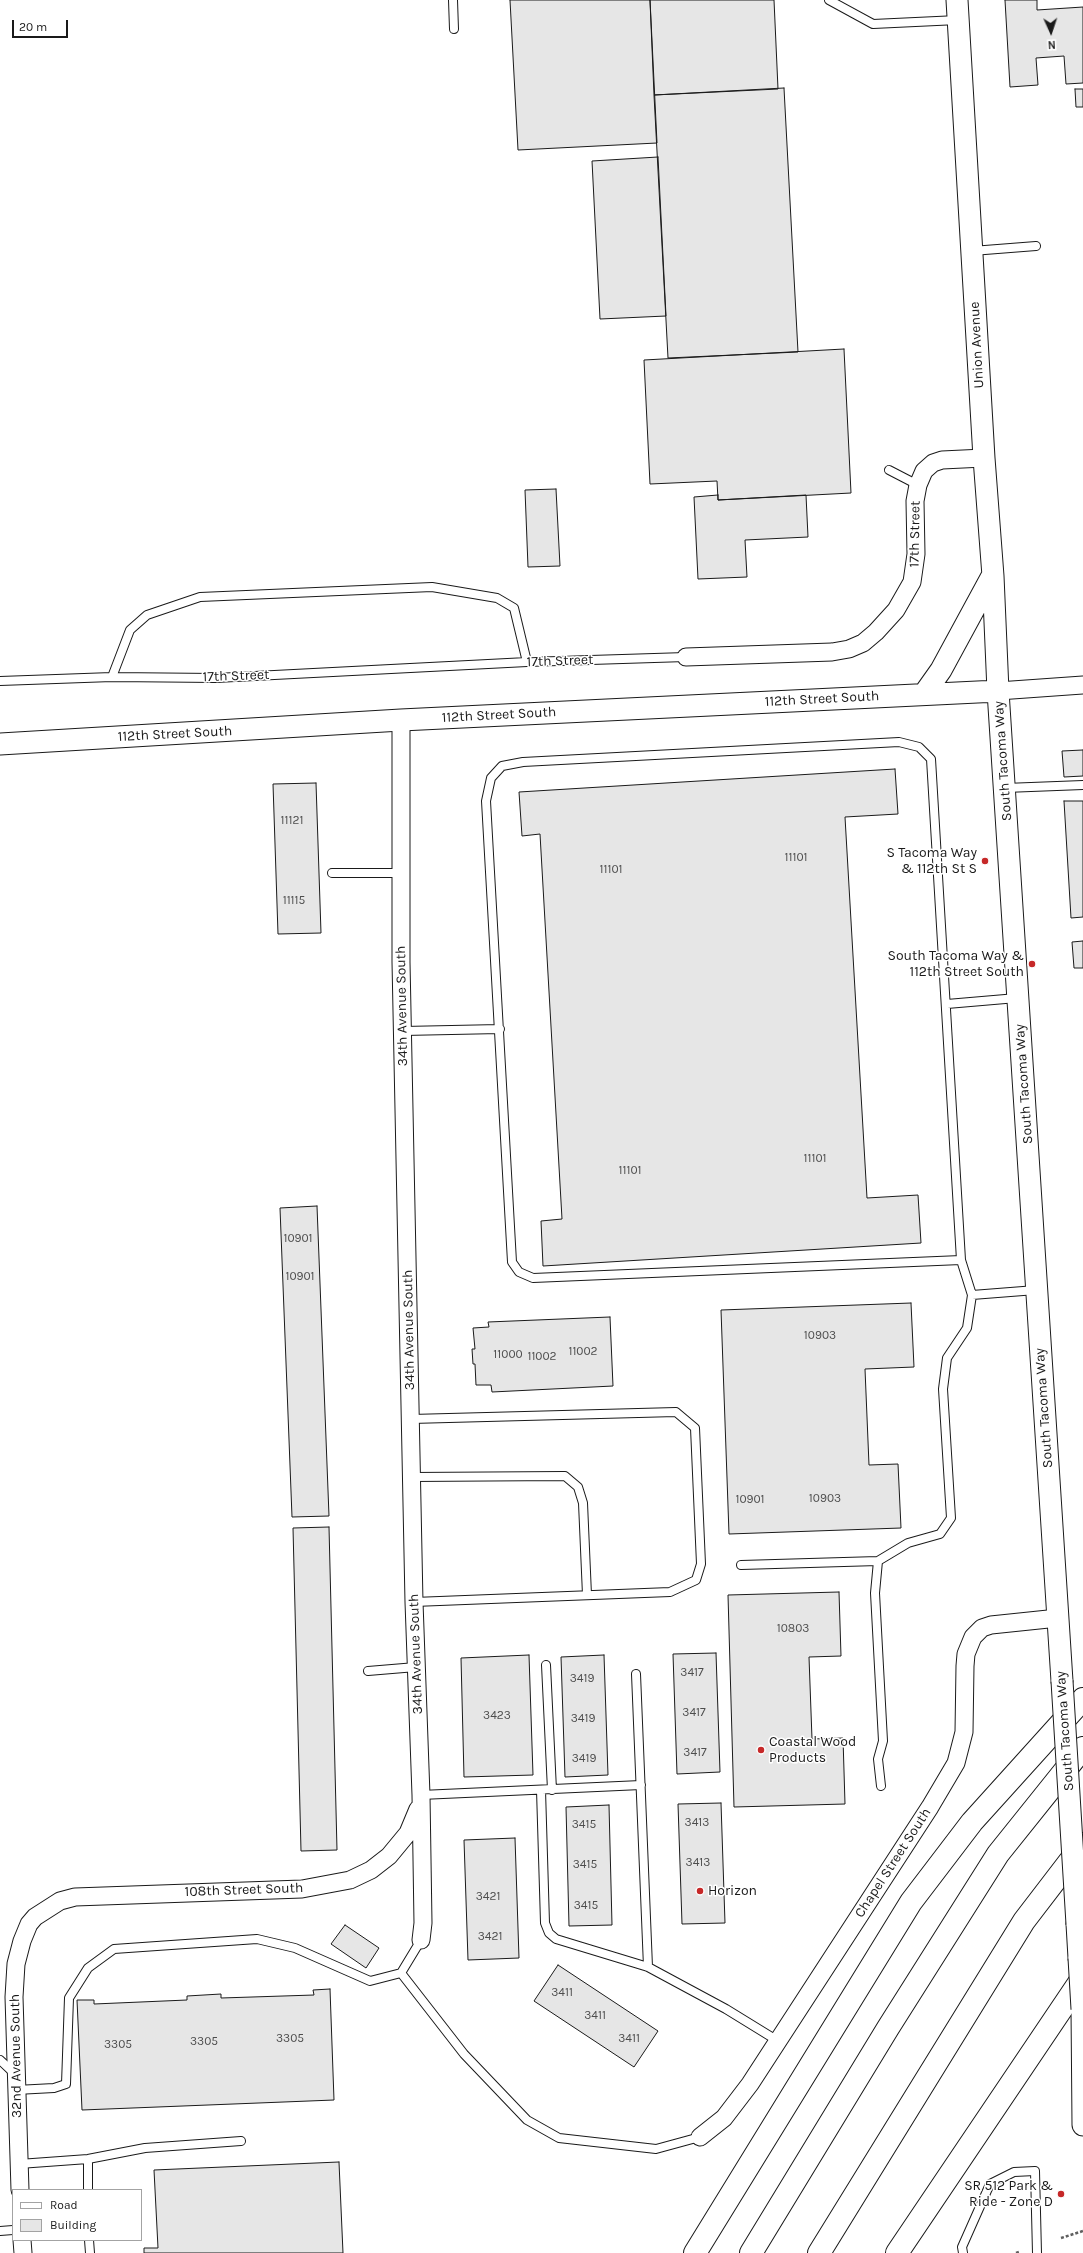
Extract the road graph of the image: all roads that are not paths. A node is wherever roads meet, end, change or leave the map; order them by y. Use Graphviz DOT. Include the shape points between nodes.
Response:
graph roads {
  1 [pos="453,0"];
  2 [pos="829,0"];
  3 [pos="958,10"];
  4 [pos="454,29"];
  5 [pos="1036,246"];
  6 [pos="972,251"];
  7 [pos="984,458"];
  8 [pos="889,470"];
  9 [pos="918,484"];
  10 [pos="993,576"];
  11 [pos="686,657"];
  12 [pos="527,662"];
  13 [pos="112,677"];
  14 [pos="0,681"];
  15 [pos="1083,685"];
  16 [pos="998,691"];
  17 [pos="924,694"];
  18 [pos="401,720"];
  19 [pos="0,744"];
  20 [pos="1083,785"];
  21 [pos="1005,788"];
  22 [pos="332,873"];
  23 [pos="401,873"];
  24 [pos="1018,998"];
  25 [pos="947,1004"];
  26 [pos="500,1029"];
  27 [pos="403,1031"];
  28 [pos="961,1260"];
  29 [pos="1037,1290"];
  30 [pos="972,1295"];
  31 [pos="411,1419"];
  32 [pos="412,1477"];
  33 [pos="878,1561"];
  34 [pos="741,1564"];
  35 [pos="587,1595"];
  36 [pos="414,1602"];
  37 [pos="1058,1618"];
  38 [pos="546,1665"];
  39 [pos="416,1667"];
  40 [pos="368,1670"];
  41 [pos="636,1674"];
  42 [pos="1083,1699"];
  43 [pos="1083,1748"];
  44 [pos="641,1785"];
  45 [pos="881,1786"];
  46 [pos="541,1790"];
  47 [pos="552,1790"];
  48 [pos="421,1795"];
  49 [pos="1083,1844"];
  50 [pos="30,1924"];
  51 [pos="421,1940"];
  52 [pos="648,1967"];
  53 [pos="1081,1968"];
  54 [pos="401,1973"];
  55 [pos="778,2041"];
  56 [pos="0,2060"];
  57 [pos="10,2080"];
  58 [pos="1083,2125"];
  59 [pos="700,2137"];
  60 [pos="241,2141"];
  61 [pos="966,2147"];
  62 [pos="88,2159"];
  63 [pos="19,2164"];
  64 [pos="20,2189"];
  65 [pos="88,2189"];
  66 [pos="717,2216"];
  67 [pos="12,2230"];
  68 [pos="0,2231"];
  69 [pos="22,2241"];
  70 [pos="90,2241"];
  71 [pos="23,2253"];
  72 [pos="90,2253"];
  73 [pos="687,2253"];
  74 [pos="695,2253"];
  75 [pos="751,2253"];
  76 [pos="819,2253"];
  77 [pos="897,2253"];
  78 [pos="903,2253"];
  79 [pos="963,2253"];
  80 [pos="1037,2253"];
  1 -- 4 [label="lane"];
  2 -- 3 [label="lane" via="873,24"];
  3 -- 6 [label="street, Union Avenue"];
  5 -- 6 [label="lane"];
  6 -- 7 [label="street, Union Avenue"];
  7 -- 9 [label="street, 17th Street" via="942,460 933,463 924,471"];
  7 -- 10 [label="street, Union Avenue"];
  8 -- 9 [label="lane"];
  9 -- 11 [label="street, 17th Street" via="914,510 916,562 912,582 896,610 869,638 856,646 832,652"];
  10 -- 16 [label="street, Union Avenue"];
  10 -- 17 [label="street" via="941,670"];
  11 -- 12 [label="lane, 17th Street"];
  12 -- 13 [label="lane, 17th Street" via="216,678"];
  12 -- 13 [label="lane" via="514,608 497,598 432,587 200,597 148,615 130,630"];
  13 -- 14 [label="lane, 17th Street"];
  15 -- 16 [label="street"];
  16 -- 17 [label="street, 112th Street South"];
  16 -- 21 [label="street, South Tacoma Way"];
  17 -- 18 [label="street, 112th Street South"];
  18 -- 19 [label="street, 112th Street South"];
  18 -- 23 [label="street, 34th Avenue South"];
  20 -- 21 [label="lane"];
  21 -- 24 [label="street, South Tacoma Way"];
  22 -- 23 [label="lane"];
  23 -- 27 [label="street, 34th Avenue South"];
  24 -- 25 [label="lane"];
  24 -- 29 [label="street, South Tacoma Way"];
  25 -- 26 [label="lane" via="931,759 919,747 899,742 523,762 502,766 491,778 486,801"];
  25 -- 28 [label="lane"];
  26 -- 27 [label="lane"];
  26 -- 28 [label="lane" via="512,1262 519,1272 533,1278"];
  27 -- 31 [label="street, 34th Avenue South"];
  28 -- 30 [label="lane"];
  29 -- 30 [label="lane"];
  29 -- 37 [label="street, South Tacoma Way"];
  30 -- 33 [label="lane" via="967,1328 947,1358 942,1389 951,1518 940,1534 908,1543"];
  31 -- 32 [label="street, 34th Avenue South"];
  31 -- 35 [label="lane" via="676,1412 694,1428 701,1564 696,1580 670,1592"];
  32 -- 35 [label="lane" via="564,1476 578,1487 583,1503"];
  32 -- 36 [label="street, 34th Avenue South"];
  33 -- 34 [label="lane"];
  33 -- 45 [label="lane" via="875,1594 882,1741 878,1759"];
  35 -- 36 [label="lane"];
  36 -- 39 [label="street, 34th Avenue South"];
  37 -- 53 [label="street, South Tacoma Way, bridge"];
  37 -- 55 [label="street, Chapel Street South" via="991,1625 982,1628 973,1637 964,1666 964,1732 956,1763"];
  38 -- 47 [label="lane"];
  39 -- 40 [label="lane"];
  39 -- 48 [label="street, 34th Avenue South"];
  41 -- 44 [label="lane"];
  42 -- 66 [label="highway" via="972,1822 927,1880 890,1935"];
  43 -- 75 [label="highway" via="998,1854"];
  44 -- 47 [label="lane"];
  44 -- 52 [label="lane"];
  46 -- 47 [label="lane"];
  46 -- 48 [label="lane"];
  46 -- 52 [label="lane" via="545,1923 549,1933 556,1939"];
  48 -- 50 [label="street, 108th Street South" via="412,1825 396,1849 371,1870 350,1880 302,1889 75,1897 45,1909"];
  48 -- 51 [label="street, 34th Avenue South"];
  49 -- 76 [label="highway" via="1024,1921"];
  50 -- 57 [label="street, 32nd Avenue South" via="22,1941 15,1978"];
  51 -- 54 [label="lane"];
  52 -- 55 [label="lane" via="726,2009"];
  53 -- 58 [label="street, South Tacoma Way, bridge"];
  53 -- 61 [label="highway"];
  54 -- 57 [label="lane" via="370,1981 294,1948 257,1939 114,1949 88,1968 69,1998 66,2084 54,2088"];
  54 -- 59 [label="lane" via="464,2054 527,2120 559,2138 656,2149"];
  55 -- 59 [label="street, Chapel Street South" via="724,2118"];
  56 -- 57 [label="lane"];
  57 -- 63 [label="street, 32nd Avenue South"];
  60 -- 62 [label="lane" via="145,2148"];
  61 -- 77 [label="highway"];
  61 -- 78 [label="highway"];
  62 -- 63 [label="lane"];
  62 -- 65 [label="lane"];
  63 -- 64 [label="street, 32nd Avenue South"];
  66 -- 73 [label="highway"];
  66 -- 74 [label="highway"];
  67 -- 68 [label="lane"];
  69 -- 71 [label="street"];
  70 -- 72 [label="lane"];
  79 -- 80 [label="lane" via="962,2247 990,2184 1014,2172 1035,2171"];
}
